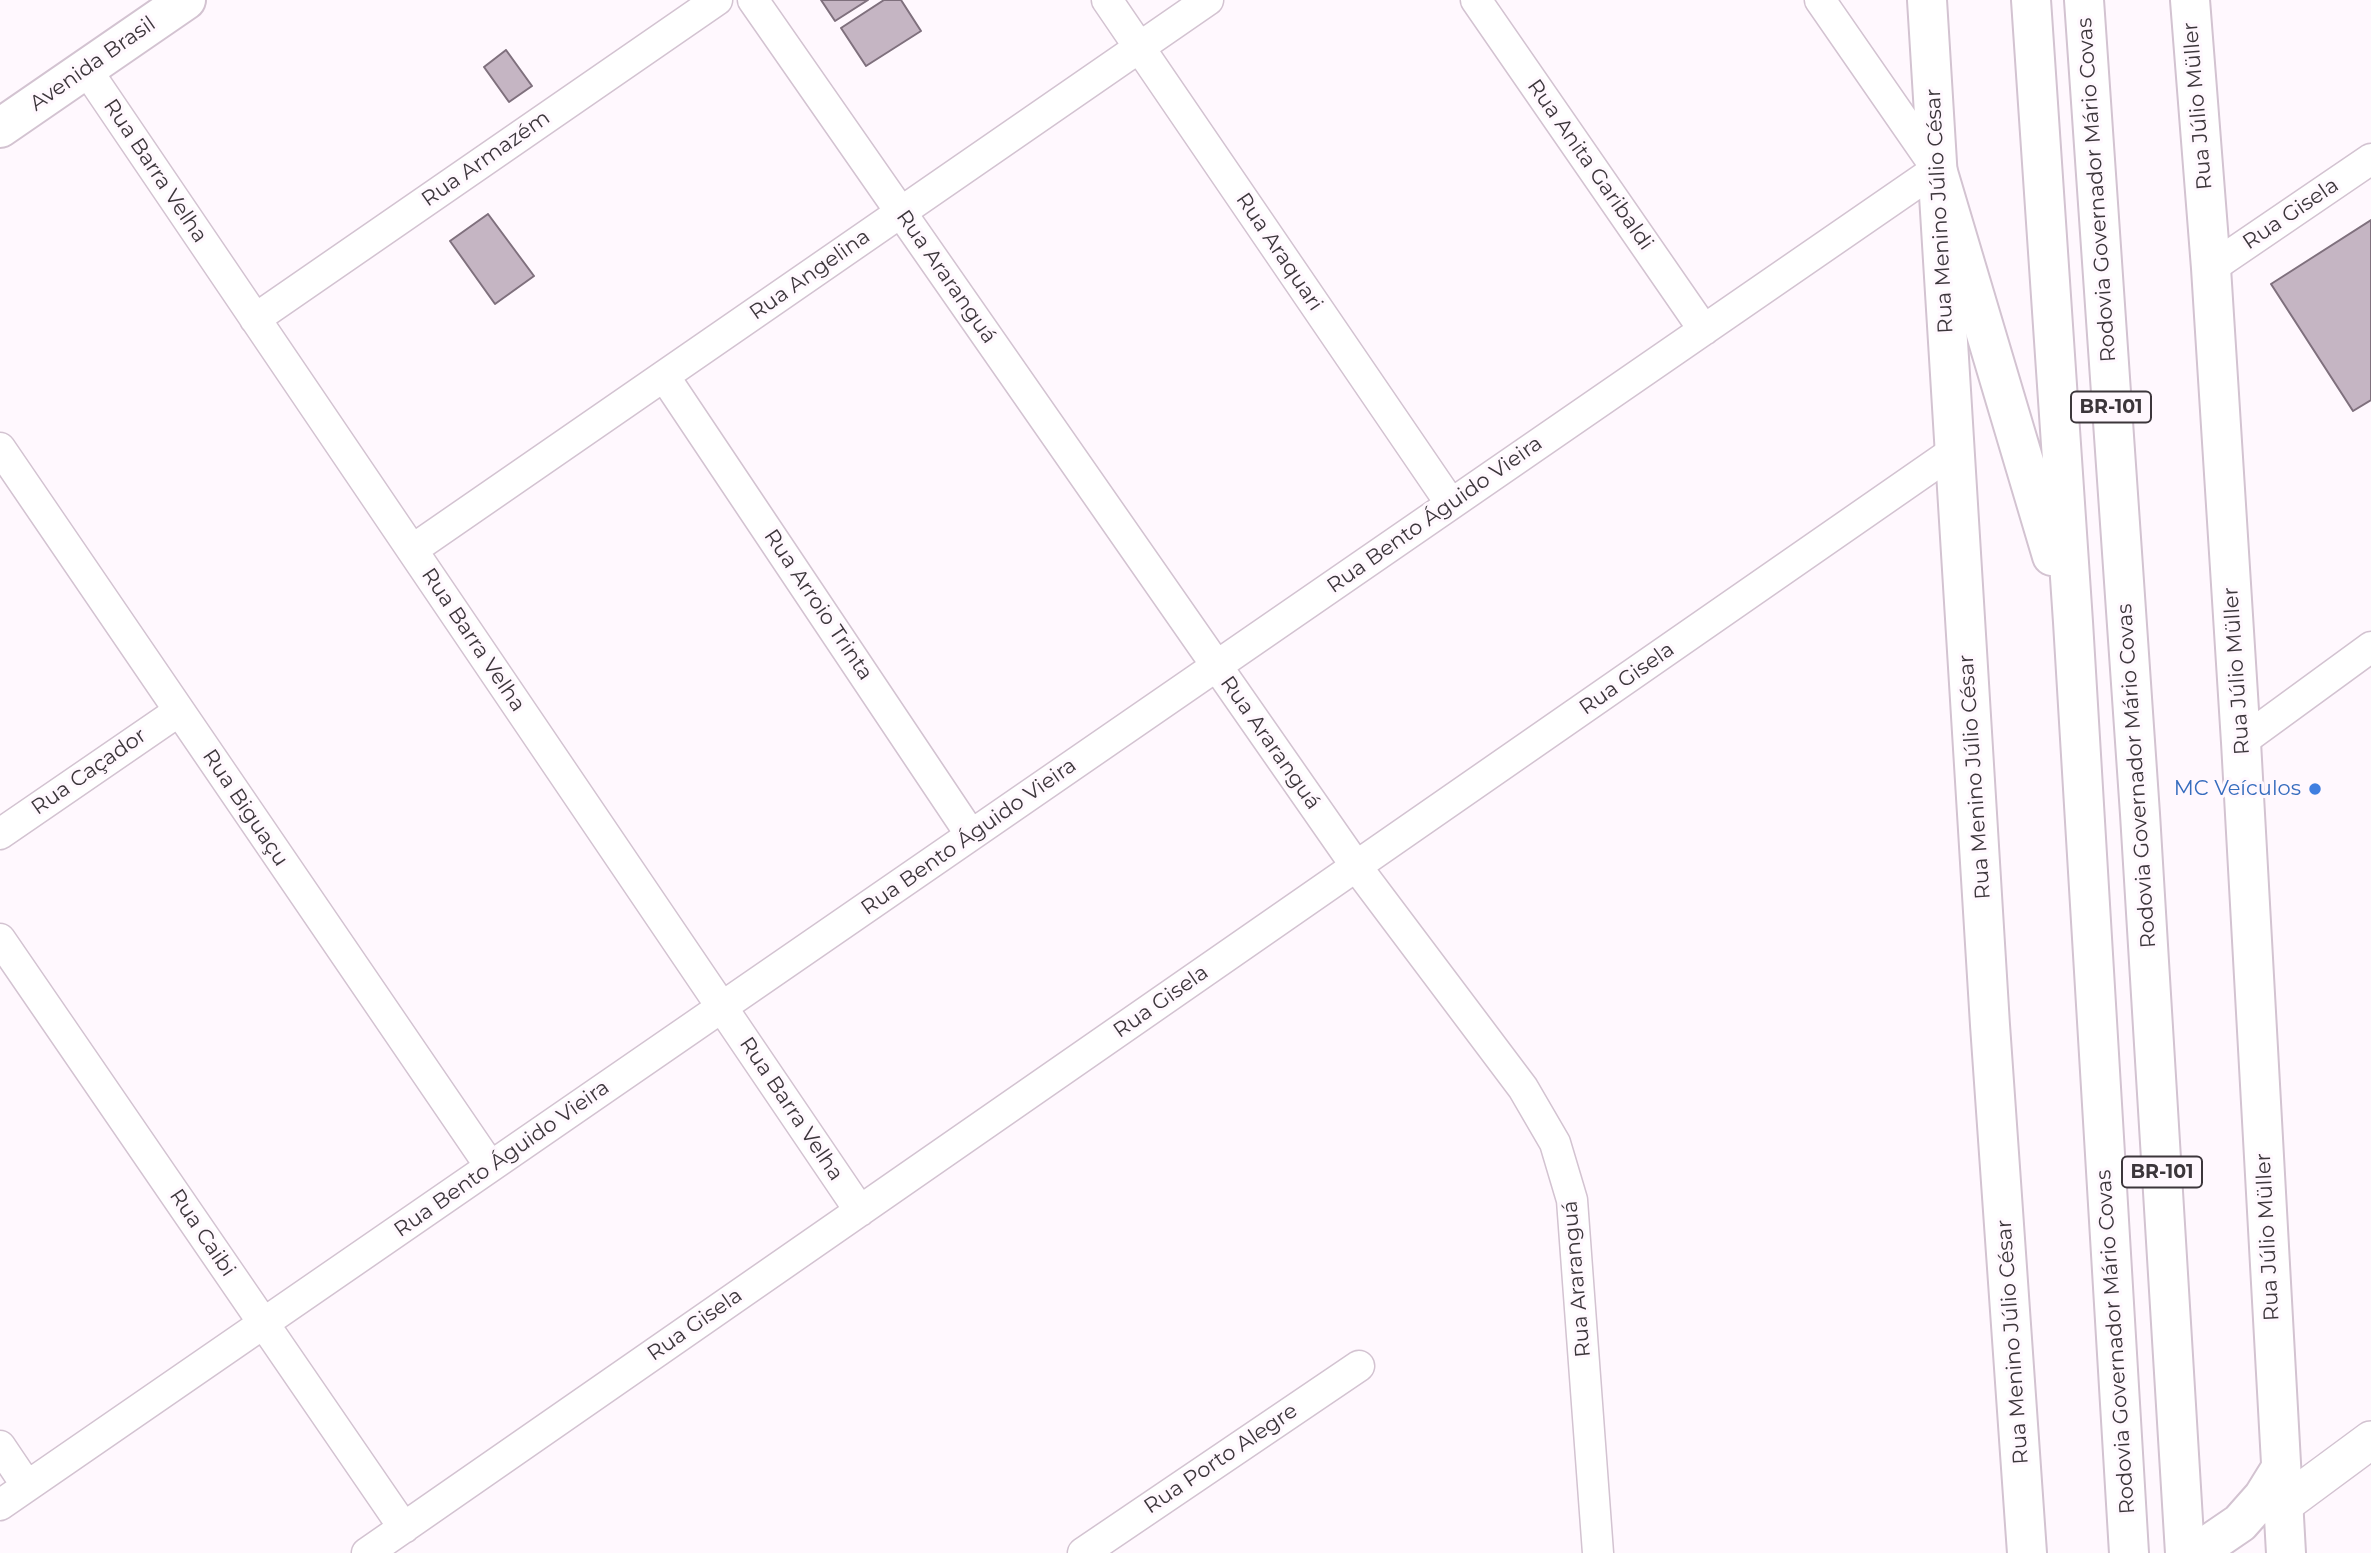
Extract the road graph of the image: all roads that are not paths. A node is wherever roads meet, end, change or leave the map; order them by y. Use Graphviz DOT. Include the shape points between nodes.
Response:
graph roads {
  1 [pos="186,0"];
  2 [pos="717,0"];
  3 [pos="753,0"];
  4 [pos="1107,0"];
  5 [pos="1208,0"];
  6 [pos="1476,0"];
  7 [pos="1820,0"];
  8 [pos="1927,0"];
  9 [pos="2031,0"];
  10 [pos="2084,0"];
  11 [pos="2190,0"];
  12 [pos="1139,47"];
  13 [pos="86,69"];
  14 [pos="0,128"];
  15 [pos="2371,159"];
  16 [pos="1937,169"];
  17 [pos="901,212"];
  18 [pos="2211,268"];
  19 [pos="255,319"];
  20 [pos="1704,330"];
  21 [pos="664,376"];
  22 [pos="0,448"];
  23 [pos="1954,451"];
  24 [pos="11,487"];
  25 [pos="1451,504"];
  26 [pos="412,550"];
  27 [pos="2073,622"];
  28 [pos="2371,647"];
  29 [pos="1217,666"];
  30 [pos="178,711"];
  31 [pos="2241,742"];
  32 [pos="0,834"];
  33 [pos="971,835"];
  34 [pos="1356,866"];
  35 [pos="0,939"];
  36 [pos="722,1007"];
  37 [pos="491,1166"];
  38 [pos="860,1211"];
  39 [pos="263,1323"];
  40 [pos="1359,1366"];
  41 [pos="2371,1440"];
  42 [pos="0,1446"];
  43 [pos="2281,1468"];
  44 [pos="27,1486"];
  45 [pos="0,1505"];
  46 [pos="2283,1506"];
  47 [pos="404,1528"];
  48 [pos="2198,1542"];
  49 [pos="368,1553"];
  50 [pos="1083,1553"];
  51 [pos="1598,1553"];
  52 [pos="2027,1553"];
  53 [pos="2129,1553"];
  54 [pos="2286,1553"];
  1 -- 13 [label="main road, Avenida Brasil"];
  2 -- 19 [label="street, Rua Armazém"];
  3 -- 17 [label="street, Rua Araranguá"];
  4 -- 12 [label="street, Rua Araquari"];
  5 -- 12 [label="street, Rua Angelina"];
  6 -- 20 [label="street, Rua Anita Garibaldi"];
  7 -- 16 [label="street"];
  8 -- 16 [label="main road, Rua Menino Júlio César"];
  9 -- 27 [label="main road, Rodovia Governador Mário Covas / BR-101"];
  10 -- 48 [label="main road, Rodovia Governador Mário Covas / BR-101" via="2140,814"];
  11 -- 18 [label="main road, Rua Júlio Müller"];
  12 -- 17 [label="street, Rua Angelina"];
  12 -- 25 [label="street, Rua Araquari"];
  13 -- 14 [label="main road, Avenida Brasil"];
  13 -- 19 [label="street, Rua Barra Velha"];
  15 -- 18 [label="street, Rua Gisela"];
  16 -- 20 [label="street, Rua Bento Águido Vieira"];
  16 -- 23 [label="main road, Rua Menino Júlio César"];
  16 -- 27 [label="main road"];
  17 -- 21 [label="street, Rua Angelina"];
  17 -- 29 [label="street, Rua Araranguá"];
  18 -- 31 [label="main road, Rua Júlio Müller"];
  19 -- 26 [label="street, Rua Barra Velha"];
  20 -- 25 [label="street, Rua Bento Águido Vieira"];
  21 -- 26 [label="street, Rua Angelina"];
  21 -- 33 [label="street, Rua Arroio Trinta"];
  22 -- 24 [label="street, Rua Biguaçu"];
  23 -- 34 [label="street, Rua Gisela"];
  23 -- 52 [label="main road, Rua Menino Júlio César"];
  24 -- 30 [label="street, Rua Biguaçu"];
  25 -- 29 [label="street, Rua Bento Águido Vieira"];
  26 -- 36 [label="street, Rua Barra Velha"];
  27 -- 53 [label="main road, Rodovia Governador Mário Covas / BR-101"];
  28 -- 31 [label="street"];
  29 -- 33 [label="street, Rua Bento Águido Vieira"];
  29 -- 34 [label="street, Rua Araranguá"];
  30 -- 32 [label="street, Rua Caçador"];
  30 -- 37 [label="street, Rua Biguaçu"];
  31 -- 43 [label="main road, Rua Júlio Müller"];
  33 -- 36 [label="street, Rua Bento Águido Vieira"];
  34 -- 38 [label="street, Rua Gisela"];
  34 -- 51 [label="street, Rua Araranguá" via="1523,1088 1555,1143 1572,1200"];
  35 -- 39 [label="street, Rua Caibi"];
  36 -- 37 [label="street, Rua Bento Águido Vieira"];
  36 -- 38 [label="street, Rua Barra Velha"];
  37 -- 39 [label="street, Rua Bento Águido Vieira"];
  38 -- 47 [label="street, Rua Gisela"];
  39 -- 44 [label="street, Rua Bento Águido Vieira"];
  39 -- 47 [label="street, Rua Caibi"];
  40 -- 50 [label="street, Rua Porto Alegre"];
  41 -- 46 [label="street"];
  42 -- 44 [label="street"];
  43 -- 46 [label="main road, Rua Júlio Müller"];
  43 -- 48 [label="main road" via="2263,1497"];
  44 -- 45 [label="street, Rua Bento Águido Vieira"];
  46 -- 54 [label="main road, Rua Júlio Müller"];
  47 -- 49 [label="street, Rua Gisela"];
  48 -- 54 [label="main road" via="2250,1536"];
}
